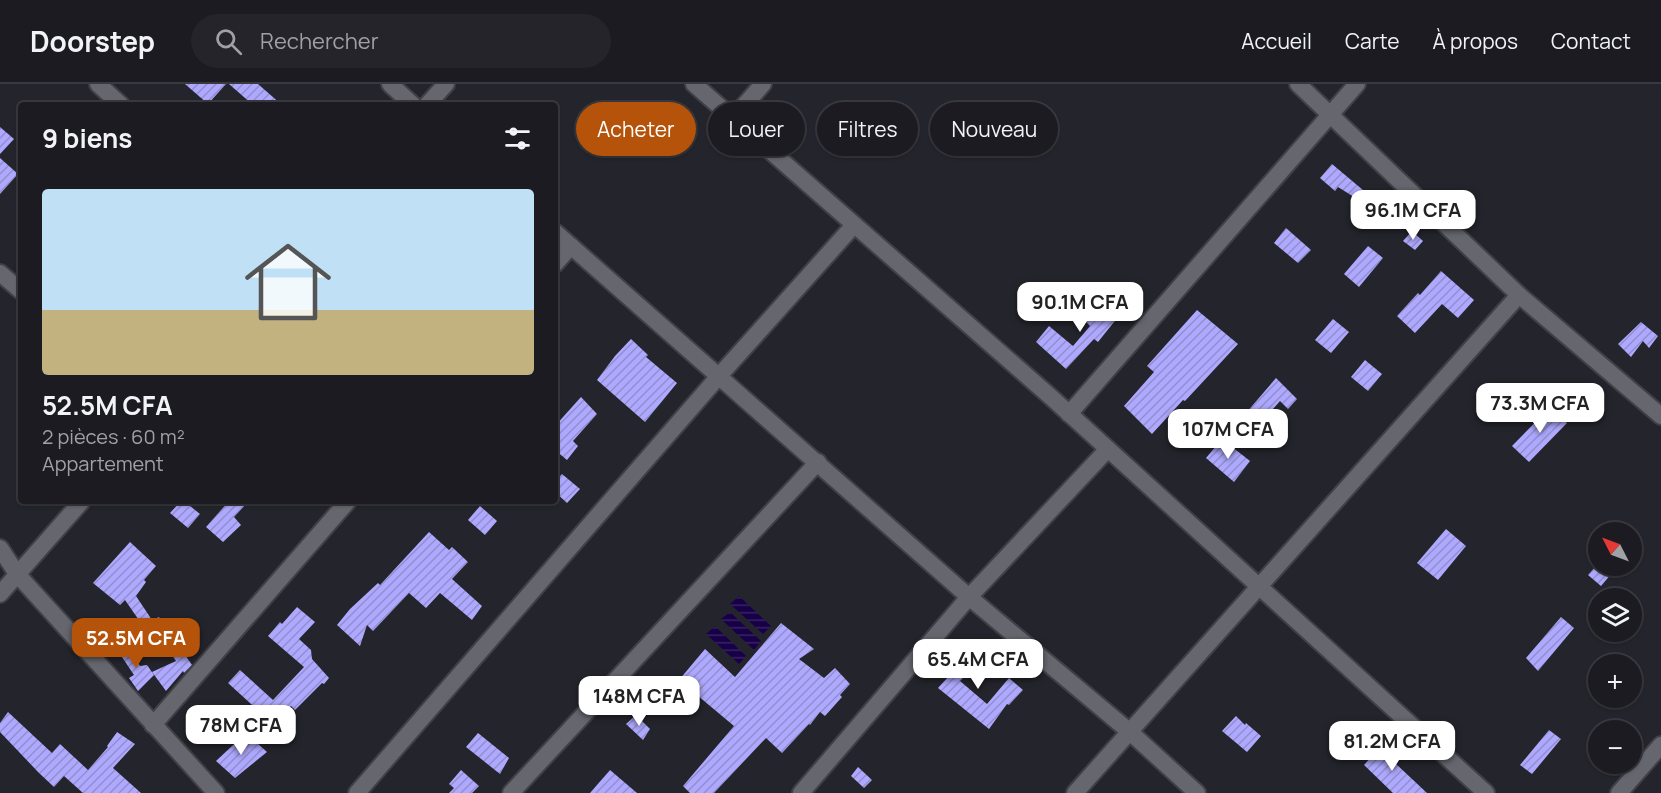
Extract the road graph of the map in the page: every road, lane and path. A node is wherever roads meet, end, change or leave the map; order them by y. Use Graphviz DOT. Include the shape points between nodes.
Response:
graph roads {
  1 [pos="98,84"];
  2 [pos="390,84"];
  3 [pos="446,84"];
  4 [pos="694,84"];
  5 [pos="763,84"];
  6 [pos="1298,84"];
  7 [pos="1357,84"];
  8 [pos="118,102"];
  9 [pos="410,102"];
  10 [pos="430,102"];
  11 [pos="715,102"];
  12 [pos="747,102"];
  13 [pos="1330,114"];
  14 [pos="776,156"];
  15 [pos="854,225"];
  16 [pos="558,235"];
  17 [pos="571,246"];
  18 [pos="558,261"];
  19 [pos="0,273"];
  20 [pos="18,288"];
  21 [pos="1519,295"];
  22 [pos="719,376"];
  23 [pos="1069,414"];
  24 [pos="1661,416"];
  25 [pos="1108,449"];
  26 [pos="818,462"];
  27 [pos="79,504"];
  28 [pos="345,504"];
  29 [pos="0,548"];
  30 [pos="17,574"];
  31 [pos="1259,587"];
  32 [pos="0,594"];
  33 [pos="969,597"];
  34 [pos="153,725"];
  35 [pos="1130,732"];
  36 [pos="1661,746"];
  37 [pos="216,793"];
  38 [pos="357,793"];
  39 [pos="511,793"];
  40 [pos="801,793"];
  41 [pos="1075,793"];
  42 [pos="1197,793"];
  43 [pos="1486,793"];
  44 [pos="1619,793"];
  1 -- 8 [label="street"];
  2 -- 9 [label="street"];
  3 -- 10 [label="street"];
  4 -- 11 [label="street"];
  5 -- 12 [label="street"];
  6 -- 13 [label="street"];
  7 -- 13 [label="street"];
  13 -- 21 [label="street"];
  13 -- 23 [label="street"];
  14 -- 15 [label="street"];
  15 -- 22 [label="street"];
  15 -- 23 [label="street"];
  16 -- 17 [label="street"];
  17 -- 18 [label="street"];
  17 -- 22 [label="street"];
  19 -- 20 [label="street"];
  21 -- 24 [label="street"];
  21 -- 31 [label="street"];
  22 -- 26 [label="street"];
  22 -- 38 [label="street"];
  23 -- 25 [label="street"];
  25 -- 31 [label="street"];
  25 -- 33 [label="street"];
  26 -- 33 [label="street"];
  26 -- 39 [label="street"];
  27 -- 30 [label="street"];
  28 -- 34 [label="street"];
  29 -- 30 [label="street"];
  30 -- 32 [label="street"];
  30 -- 34 [label="street"];
  31 -- 35 [label="street"];
  31 -- 43 [label="street"];
  33 -- 35 [label="street"];
  33 -- 40 [label="street"];
  34 -- 37 [label="street"];
  35 -- 41 [label="street"];
  35 -- 42 [label="street"];
  36 -- 44 [label="street"];
}
